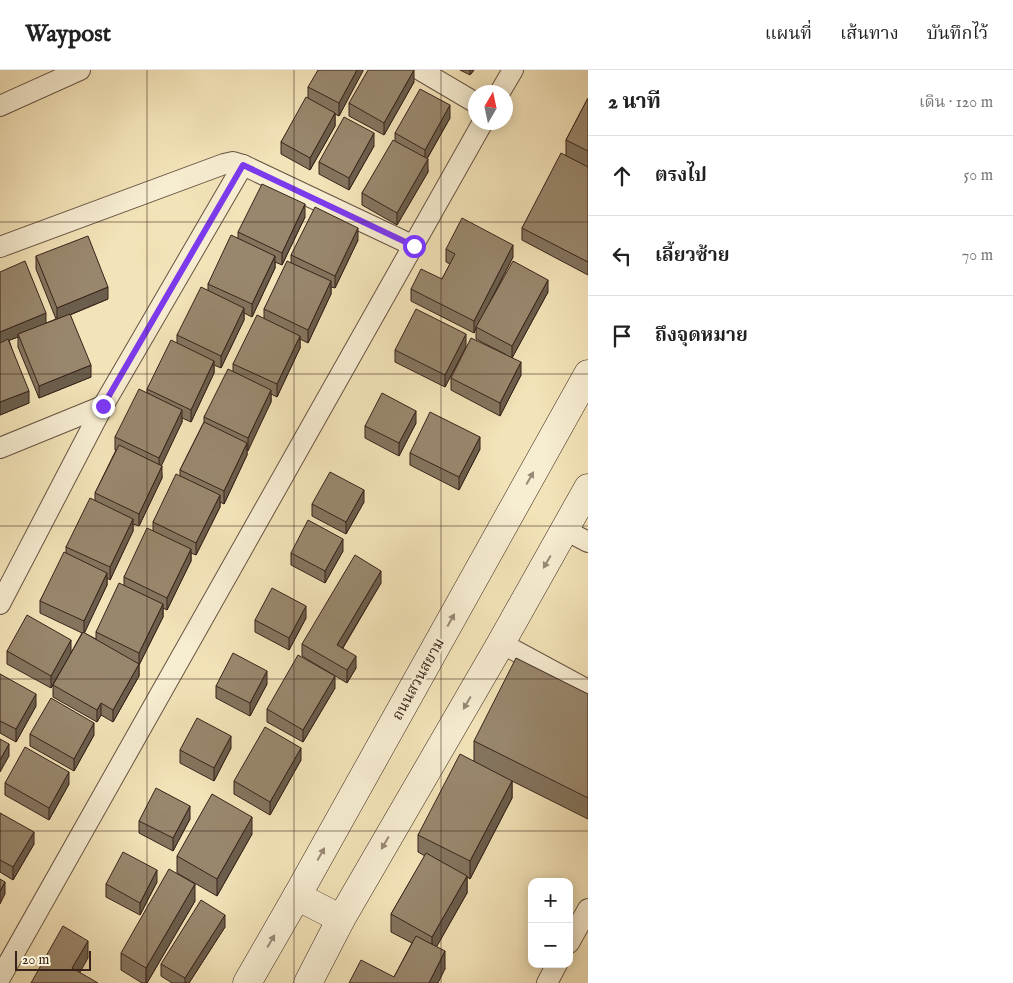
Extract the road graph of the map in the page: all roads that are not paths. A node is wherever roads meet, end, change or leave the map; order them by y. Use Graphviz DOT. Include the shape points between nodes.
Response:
graph roads {
  1 [pos="80,70"];
  2 [pos="420,70"];
  3 [pos="513,70"];
  4 [pos="504,85"];
  5 [pos="468,98"];
  6 [pos="0,106"];
  7 [pos="479,130"];
  8 [pos="243,165"];
  9 [pos="414,246"];
  10 [pos="0,247"];
  11 [pos="588,374"];
  12 [pos="103,406"];
  13 [pos="0,448"];
  14 [pos="588,488"];
  15 [pos="577,536"];
  16 [pos="0,604"];
  17 [pos="501,643"];
  18 [pos="588,690"];
  19 [pos="297,896"];
  20 [pos="588,909"];
  21 [pos="341,919"];
  22 [pos="573,935"];
  23 [pos="555,968"];
  24 [pos="0,978"];
  25 [pos="247,983"];
  26 [pos="308,983"];
  27 [pos="546,983"];
  1 -- 6 [label="street"];
  2 -- 5 [label="street"];
  3 -- 4 [label="street"];
  7 -- 9 [label="street"];
  8 -- 9 [label="street"];
  8 -- 10 [label="street" via="224,164"];
  8 -- 12 [label="street"];
  9 -- 24 [label="street"];
  19 -- 11 [label="street, ถนนสวนสยาม, one-way"];
  12 -- 13 [label="street"];
  12 -- 16 [label="street"];
  14 -- 15 [label="street"];
  15 -- 17 [label="street, one-way"];
  17 -- 18 [label="street"];
  17 -- 21 [label="street, one-way"];
  19 -- 21 [label="street"];
  25 -- 19 [label="street, ถนนสวนสยาม, one-way"];
  20 -- 22 [label="street"];
  21 -- 26 [label="street"];
  23 -- 27 [label="street"];
}
